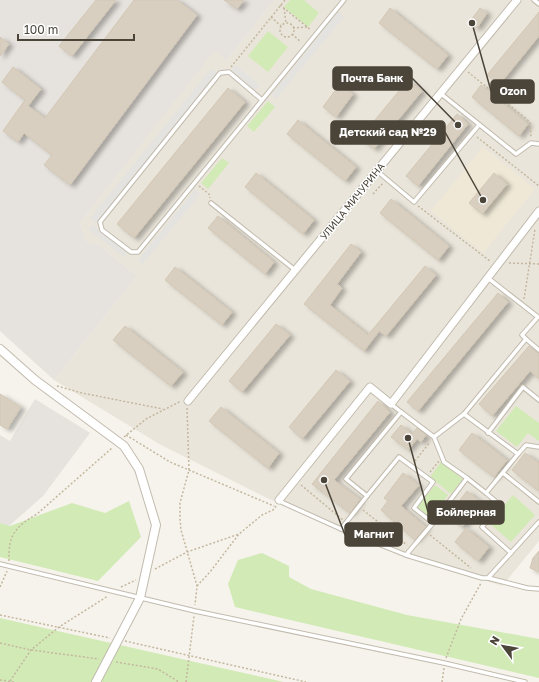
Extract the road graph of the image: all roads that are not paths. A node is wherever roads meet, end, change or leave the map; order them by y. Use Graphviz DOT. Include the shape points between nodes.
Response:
graph roads {
  1 [pos="344,0"];
  2 [pos="517,0"];
  3 [pos="534,0"];
  4 [pos="539,4"];
  5 [pos="440,93"];
  6 [pos="262,100"];
  7 [pos="479,125"];
  8 [pos="539,144"];
  9 [pos="377,171"];
  10 [pos="211,203"];
  11 [pos="538,212"];
  12 [pos="295,270"];
  13 [pos="487,277"];
  14 [pos="526,339"];
  15 [pos="0,349"];
  16 [pos="539,350"];
  17 [pos="539,400"];
  18 [pos="188,401"];
  19 [pos="391,404"];
  20 [pos="401,412"];
  21 [pos="464,414"];
  22 [pos="488,433"];
  23 [pos="434,437"];
  24 [pos="539,446"];
  25 [pos="518,454"];
  26 [pos="503,473"];
  27 [pos="467,478"];
  28 [pos="486,493"];
  29 [pos="367,496"];
  30 [pos="539,502"];
  31 [pos="277,504"];
  32 [pos="433,522"];
  33 [pos="539,522"];
  34 [pos="341,529"];
  35 [pos="511,553"];
  36 [pos="406,555"];
  37 [pos="0,564"];
  38 [pos="488,578"];
  39 [pos="539,589"];
  40 [pos="140,598"];
  41 [pos="96,682"];
  42 [pos="525,682"];
  1 -- 6 [label="lane"];
  2 -- 5 [label="street, УЛИЦА МИЧУРИНА"];
  3 -- 4 [label="lane"];
  5 -- 7 [label="lane"];
  5 -- 9 [label="street, УЛИЦА МИЧУРИНА"];
  6 -- 6 [label="lane" via="227,72 220,73 100,222 102,230 131,252 138,252"];
  7 -- 8 [label="lane" via="516,154 531,143"];
  7 -- 9 [label="lane" via="414,202"];
  9 -- 12 [label="street, УЛИЦА МИЧУРИНА"];
  10 -- 12 [label="lane"];
  11 -- 13 [label="street"];
  12 -- 18 [label="street, УЛИЦА МИЧУРИНА"];
  13 -- 14 [label="lane" via="538,317 522,335"];
  13 -- 19 [label="street"];
  14 -- 16 [label="lane"];
  14 -- 21 [label="lane"];
  15 -- 40 [label="street" via="35,380 124,446 139,469 156,525"];
  17 -- 22 [label="lane" via="523,387"];
  19 -- 20 [label="lane"];
  19 -- 31 [label="street" via="370,387"];
  20 -- 23 [label="lane"];
  20 -- 29 [label="lane" via="346,479"];
  21 -- 22 [label="lane"];
  21 -- 23 [label="lane"];
  22 -- 25 [label="lane"];
  23 -- 27 [label="lane" via="444,462"];
  24 -- 25 [label="lane" via="526,445"];
  25 -- 26 [label="lane"];
  26 -- 28 [label="lane"];
  26 -- 30 [label="lane"];
  27 -- 28 [label="lane"];
  27 -- 32 [label="lane"];
  28 -- 35 [label="lane" via="500,505 482,527"];
  29 -- 32 [label="lane" via="399,457 433,482 414,508"];
  29 -- 34 [label="lane"];
  31 -- 34 [label="lane"];
  32 -- 36 [label="lane"];
  33 -- 35 [label="lane"];
  34 -- 36 [label="lane"];
  35 -- 38 [label="lane"];
  36 -- 38 [label="lane"];
  37 -- 40 [label="lane"];
  38 -- 39 [label="lane"];
  40 -- 41 [label="street"];
  40 -- 42 [label="lane"];
}
